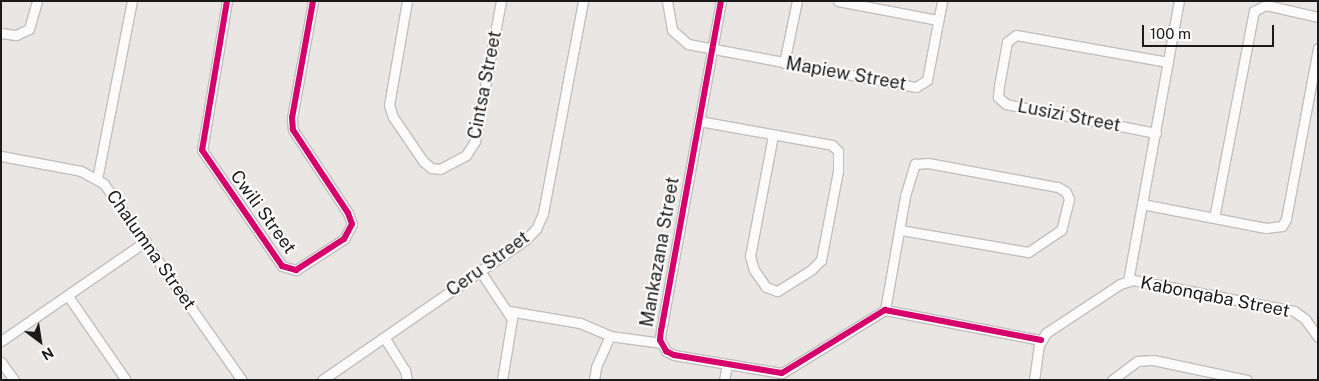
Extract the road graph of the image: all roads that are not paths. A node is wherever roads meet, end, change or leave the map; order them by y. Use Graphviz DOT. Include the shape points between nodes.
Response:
graph roads {
  1 [pos="37,1"];
  2 [pos="132,1"];
  3 [pos="227,1"];
  4 [pos="313,1"];
  5 [pos="407,1"];
  6 [pos="501,1"];
  7 [pos="583,1"];
  8 [pos="667,1"];
  9 [pos="721,1"];
  10 [pos="797,1"];
  11 [pos="838,1"];
  12 [pos="942,1"];
  13 [pos="1179,1"];
  14 [pos="1318,18"];
  15 [pos="938,20"];
  16 [pos="1,33"];
  17 [pos="1318,48"];
  18 [pos="712,51"];
  19 [pos="1168,62"];
  20 [pos="784,63"];
  21 [pos="699,120"];
  22 [pos="1156,133"];
  23 [pos="773,135"];
  24 [pos="1,156"];
  25 [pos="98,179"];
  26 [pos="1142,204"];
  27 [pos="1214,218"];
  28 [pos="900,230"];
  29 [pos="146,241"];
  30 [pos="480,272"];
  31 [pos="1128,281"];
  32 [pos="68,296"];
  33 [pos="885,310"];
  34 [pos="508,311"];
  35 [pos="610,336"];
  36 [pos="384,337"];
  37 [pos="1318,337"];
  38 [pos="1041,340"];
  39 [pos="1,342"];
  40 [pos="662,343"];
  41 [pos="1,362"];
  42 [pos="727,365"];
  43 [pos="14,380"];
  44 [pos="126,380"];
  45 [pos="242,380"];
  46 [pos="322,380"];
  47 [pos="407,380"];
  48 [pos="502,380"];
  49 [pos="594,380"];
  50 [pos="724,380"];
  51 [pos="1034,380"];
  52 [pos="1112,380"];
  53 [pos="1248,380"];
  1 -- 16 [label="street" via="29,30 16,35"];
  2 -- 25 [label="street"];
  3 -- 4 [label="street, Cwili Street" via="202,150 282,266 296,270 348,235 352,224 293,130 292,118"];
  5 -- 6 [label="street, Cintsa Street" via="389,105 393,117 423,161 440,169 466,155 476,141"];
  7 -- 30 [label="street, Ceru Street" via="543,213 526,240"];
  8 -- 18 [label="street, Mapiew Street" via="672,30 688,44"];
  9 -- 18 [label="street, Mankazana Street"];
  10 -- 20 [label="street"];
  11 -- 15 [label="street"];
  12 -- 15 [label="street, Mapiew Street"];
  13 -- 19 [label="street"];
  14 -- 27 [label="street" via="1266,5 1254,11"];
  15 -- 20 [label="street, Mapiew Street" via="928,76 919,87"];
  17 -- 27 [label="street" via="1284,223 1271,229"];
  18 -- 20 [label="street, Mapiew Street"];
  18 -- 21 [label="street, Mankazana Street"];
  19 -- 22 [label="street"];
  19 -- 22 [label="street, Lusizi Street" via="1016,35 1007,42 999,86 998,97 1006,104"];
  21 -- 23 [label="street"];
  21 -- 40 [label="street, Mankazana Street" via="661,330"];
  22 -- 26 [label="street"];
  23 -- 23 [label="street" via="833,146 840,158 820,260 811,270 777,291 766,288 754,270 750,256"];
  24 -- 25 [label="street, Chalumna Street" via="81,171"];
  25 -- 29 [label="street, Chalumna Street" via="110,190"];
  26 -- 27 [label="street"];
  26 -- 31 [label="street"];
  28 -- 28 [label="street" via="912,168 920,163 1058,187 1066,192 1069,200 1061,230 1028,252"];
  28 -- 33 [label="street"];
  29 -- 32 [label="street"];
  29 -- 45 [label="street, Chalumna Street"];
  30 -- 34 [label="street"];
  30 -- 36 [label="street, Ceru Street"];
  31 -- 37 [label="street, Kabonqaba Street" via="1289,310 1305,319"];
  31 -- 38 [label="street, Kabonqaba Street" via="1063,321"];
  32 -- 39 [label="street"];
  32 -- 44 [label="street"];
  33 -- 38 [label="street"];
  33 -- 42 [label="street, Mankazana Street" via="790,371 771,373"];
  34 -- 35 [label="street" via="580,323"];
  34 -- 48 [label="street" via="512,327"];
  35 -- 40 [label="street"];
  35 -- 49 [label="street" via="596,367"];
  36 -- 46 [label="street, Ceru Street"];
  36 -- 47 [label="street" via="405,370"];
  38 -- 51 [label="street"];
  40 -- 42 [label="street, Mankazana Street" via="674,355"];
  41 -- 43 [label="street"];
  42 -- 50 [label="street"];
  52 -- 53 [label="street" via="1138,361 1153,360"];
}
